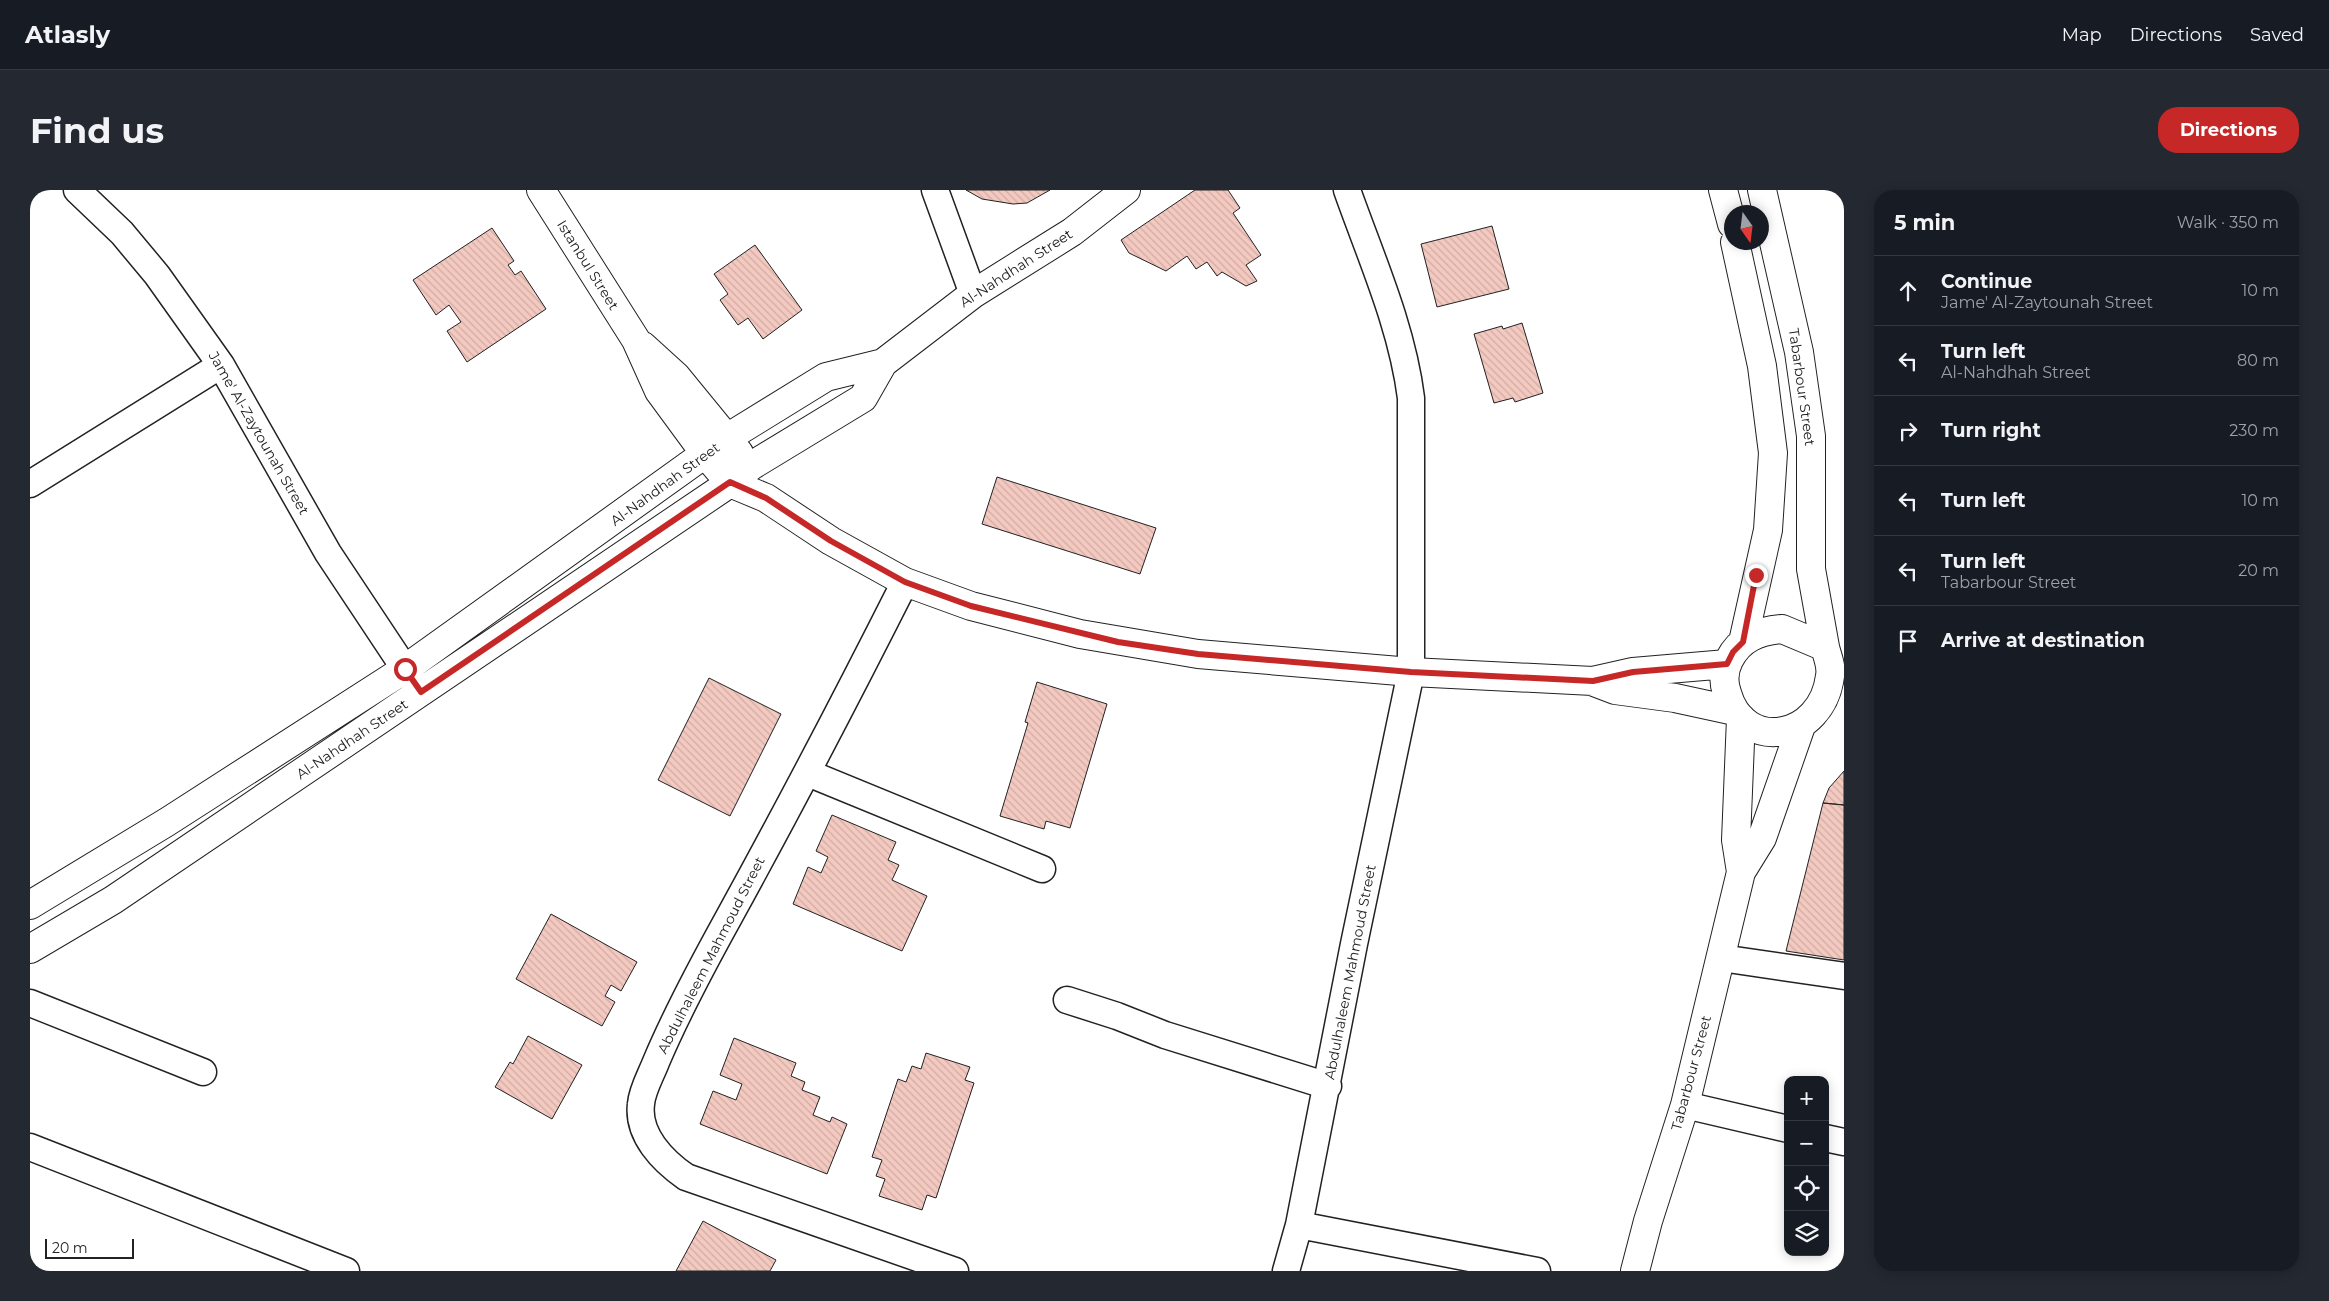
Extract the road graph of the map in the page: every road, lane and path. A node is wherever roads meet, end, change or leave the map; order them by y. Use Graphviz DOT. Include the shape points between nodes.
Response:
graph roads {
  1 [pos="78,190"];
  2 [pos="541,190"];
  3 [pos="935,190"];
  4 [pos="1126,190"];
  5 [pos="1347,190"];
  6 [pos="1723,190"];
  7 [pos="1762,190"];
  8 [pos="1727,205"];
  9 [pos="1738,250"];
  10 [pos="973,294"];
  11 [pos="636,340"];
  12 [pos="883,363"];
  13 [pos="221,365"];
  14 [pos="727,438"];
  15 [pos="706,456"];
  16 [pos="740,474"];
  17 [pos="30,484"];
  18 [pos="905,582"];
  19 [pos="1743,642"];
  20 [pos="1825,647"];
  21 [pos="1727,664"];
  22 [pos="405,669"];
  23 [pos="1411,672"];
  24 [pos="1593,681"];
  25 [pos="1836,687"];
  26 [pos="421,692"];
  27 [pos="1738,715"];
  28 [pos="1801,726"];
  29 [pos="808,773"];
  30 [pos="1042,869"];
  31 [pos="1742,872"];
  32 [pos="30,905"];
  33 [pos="30,949"];
  34 [pos="1720,958"];
  35 [pos="1844,976"];
  36 [pos="1067,1000"];
  37 [pos="30,1003"];
  38 [pos="203,1072"];
  39 [pos="1328,1086"];
  40 [pos="1685,1105"];
  41 [pos="1784,1128"];
  42 [pos="1829,1139"];
  43 [pos="1844,1142"];
  44 [pos="30,1147"];
  45 [pos="1299,1225"];
  46 [pos="346,1271"];
  47 [pos="955,1271"];
  48 [pos="1286,1271"];
  49 [pos="1537,1271"];
  50 [pos="1635,1271"];
  1 -- 13 [label="street, Jame' Al-Zaytounah Street" via="122,233 157,275"];
  2 -- 11 [label="street, Istanbul Street"];
  3 -- 10 [label="street"];
  4 -- 10 [label="street, Al-Nahdhah Street" via="1072,232"];
  5 -- 23 [label="street, Abdulhaleem Mahmoud Street" via="1401,340 1412,398"];
  6 -- 8 [label="street"];
  7 -- 20 [label="street, Tabarbour Street" via="1799,352 1811,436 1811,569"];
  9 -- 19 [label="street" via="1762,366 1773,453 1768,530"];
  10 -- 12 [label="street, Al-Nahdhah Street"];
  11 -- 14 [label="street, Istanbul Street" via="676,376"];
  11 -- 15 [label="street, Istanbul Street" via="659,391"];
  12 -- 14 [label="street, Al-Nahdhah Street" via="826,377"];
  12 -- 16 [label="street, Al-Nahdhah Street" via="863,398"];
  13 -- 17 [label="street"];
  13 -- 22 [label="street, Jame' Al-Zaytounah Street" via="328,553"];
  14 -- 15 [label="street, Al-Nahdhah Street"];
  14 -- 16 [label="street, Istanbul Street"];
  15 -- 16 [label="street, Istanbul Street"];
  15 -- 22 [label="street, Al-Nahdhah Street"];
  16 -- 18 [label="street" via="756,472 766,498 831,541"];
  16 -- 26 [label="street, Al-Nahdhah Street"];
  18 -- 23 [label="street" via="971,606 1118,642 1198,654"];
  18 -- 29 [label="street, Abdulhaleem Mahmoud Street"];
  19 -- 20 [label="street" via="1761,631 1782,629"];
  19 -- 21 [label="street"];
  20 -- 25 [label="street"];
  21 -- 24 [label="street" via="1633,672"];
  21 -- 27 [label="street" via="1725,688"];
  22 -- 26 [label="street, Jame' Al-Zaytounah Street"];
  22 -- 32 [label="street, Al-Nahdhah Street" via="167,822"];
  23 -- 24 [label="street"];
  23 -- 39 [label="street, Abdulhaleem Mahmoud Street"];
  24 -- 27 [label="street" via="1616,690 1676,698"];
  25 -- 28 [label="street" via="1814,716"];
  26 -- 33 [label="street, Al-Nahdhah Street" via="113,900"];
  27 -- 28 [label="street" via="1764,730 1782,731"];
  27 -- 31 [label="street, Tabarbour Street" via="1736,840"];
  28 -- 31 [label="street, Tabarbour Street" via="1762,838"];
  29 -- 30 [label="street"];
  29 -- 47 [label="street, Abdulhaleem Mahmoud Street" via="668,1035 644,1090 640,1118 648,1139 661,1156 686,1177"];
  31 -- 34 [label="street, Tabarbour Street"];
  34 -- 35 [label="street"];
  34 -- 40 [label="street, Tabarbour Street"];
  36 -- 39 [label="street" via="1165,1035"];
  37 -- 38 [label="street"];
  39 -- 45 [label="street, Abdulhaleem Mahmoud Street"];
  40 -- 41 [label="street"];
  40 -- 50 [label="street, Tabarbour Street"];
  42 -- 43 [label="street"];
  44 -- 46 [label="street"];
  45 -- 48 [label="street, Abdulhaleem Mahmoud Street"];
  45 -- 49 [label="street"];
}
